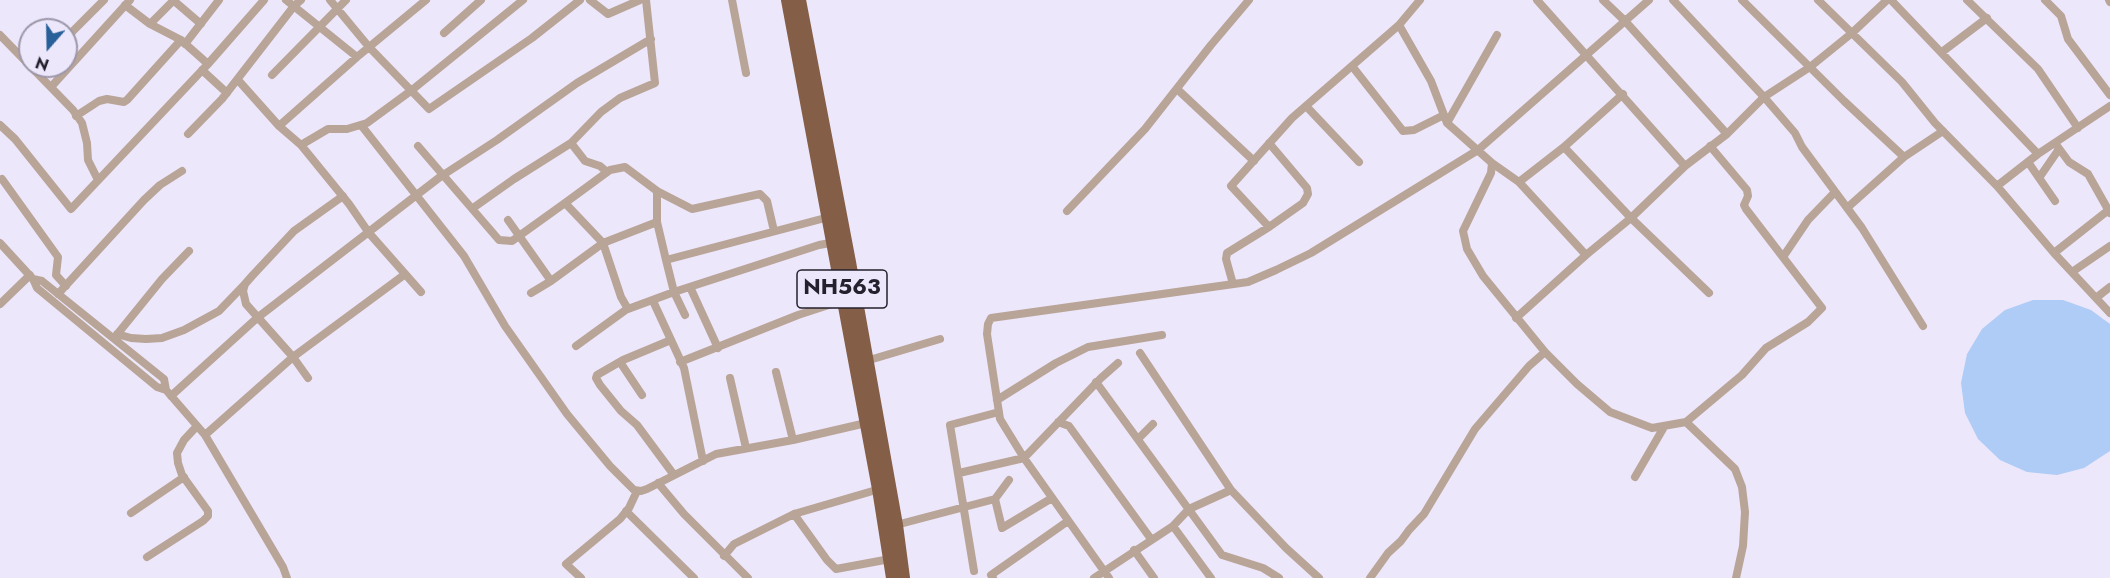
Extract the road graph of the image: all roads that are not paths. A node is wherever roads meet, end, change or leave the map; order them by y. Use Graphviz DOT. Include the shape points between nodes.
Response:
graph roads {
  1 [pos="104,0"];
  2 [pos="173,0"];
  3 [pos="219,0"];
  4 [pos="264,0"];
  5 [pos="286,0"];
  6 [pos="330,0"];
  7 [pos="346,0"];
  8 [pos="426,0"];
  9 [pos="481,0"];
  10 [pos="523,0"];
  11 [pos="579,0"];
  12 [pos="590,0"];
  13 [pos="640,0"];
  14 [pos="646,0"];
  15 [pos="732,0"];
  16 [pos="788,0"];
  17 [pos="798,0"];
  18 [pos="1249,0"];
  19 [pos="1420,0"];
  20 [pos="1537,0"];
  21 [pos="1603,0"];
  22 [pos="1649,0"];
  23 [pos="1674,0"];
  24 [pos="1742,0"];
  25 [pos="1818,0"];
  26 [pos="1889,0"];
  27 [pos="1967,0"];
  28 [pos="2045,0"];
  29 [pos="127,2"];
  30 [pos="298,3"];
  31 [pos="338,8"];
  32 [pos="1987,18"];
  33 [pos="1625,21"];
  34 [pos="150,24"];
  35 [pos="201,24"];
  36 [pos="78,25"];
  37 [pos="1399,25"];
  38 [pos="320,27"];
  39 [pos="444,33"];
  40 [pos="1852,33"];
  41 [pos="0,35"];
  42 [pos="1497,35"];
  43 [pos="651,39"];
  44 [pos="183,42"];
  45 [pos="369,47"];
  46 [pos="1942,52"];
  47 [pos="1587,56"];
  48 [pos="357,57"];
  49 [pos="1352,66"];
  50 [pos="205,67"];
  51 [pos="1810,67"];
  52 [pos="746,73"];
  53 [pos="272,75"];
  54 [pos="238,80"];
  55 [pos="51,87"];
  56 [pos="1177,89"];
  57 [pos="412,90"];
  58 [pos="227,93"];
  59 [pos="1623,94"];
  60 [pos="2110,96"];
  61 [pos="1764,97"];
  62 [pos="1306,106"];
  63 [pos="2110,106"];
  64 [pos="76,116"];
  65 [pos="1445,119"];
  66 [pos="0,125"];
  67 [pos="361,125"];
  68 [pos="279,126"];
  69 [pos="2078,128"];
  70 [pos="1943,131"];
  71 [pos="188,134"];
  72 [pos="1727,134"];
  73 [pos="571,143"];
  74 [pos="1269,143"];
  75 [pos="302,145"];
  76 [pos="418,146"];
  77 [pos="1710,146"];
  78 [pos="2057,146"];
  79 [pos="1564,147"];
  80 [pos="1478,150"];
  81 [pos="2038,154"];
  82 [pos="1904,157"];
  83 [pos="1254,161"];
  84 [pos="1359,162"];
  85 [pos="2028,162"];
  86 [pos="1492,163"];
  87 [pos="1685,166"];
  88 [pos="182,171"];
  89 [pos="608,172"];
  90 [pos="443,175"];
  91 [pos="2039,178"];
  92 [pos="2,179"];
  93 [pos="98,180"];
  94 [pos="1519,182"];
  95 [pos="1997,186"];
  96 [pos="657,191"];
  97 [pos="1835,192"];
  98 [pos="417,195"];
  99 [pos="344,196"];
  100 [pos="2055,201"];
  101 [pos="565,203"];
  102 [pos="473,208"];
  103 [pos="1847,208"];
  104 [pos="1067,211"];
  105 [pos="2109,211"];
  106 [pos="829,218"];
  107 [pos="1631,218"];
  108 [pos="508,220"];
  109 [pos="657,222"];
  110 [pos="1269,227"];
  111 [pos="774,231"];
  112 [pos="369,232"];
  113 [pos="519,236"];
  114 [pos="839,241"];
  115 [pos="0,243"];
  116 [pos="603,243"];
  117 [pos="2110,246"];
  118 [pos="189,251"];
  119 [pos="2054,253"];
  120 [pos="1586,255"];
  121 [pos="1783,257"];
  122 [pos="666,260"];
  123 [pos="2072,272"];
  124 [pos="404,275"];
  125 [pos="31,277"];
  126 [pos="58,279"];
  127 [pos="551,281"];
  128 [pos="245,284"];
  129 [pos="1233,284"];
  130 [pos="66,286"];
  131 [pos="50,287"];
  132 [pos="690,287"];
  133 [pos="2110,287"];
  134 [pos="420,292"];
  135 [pos="531,292"];
  136 [pos="674,292"];
  137 [pos="1709,293"];
  138 [pos="58,294"];
  139 [pos="2096,298"];
  140 [pos="844,300"];
  141 [pos="653,301"];
  142 [pos="0,304"];
  143 [pos="627,309"];
  144 [pos="2110,313"];
  145 [pos="685,315"];
  146 [pos="257,318"];
  147 [pos="1516,318"];
  148 [pos="1923,326"];
  149 [pos="1162,335"];
  150 [pos="113,339"];
  151 [pos="940,339"];
  152 [pos="671,340"];
  153 [pos="576,346"];
  154 [pos="718,348"];
  155 [pos="1545,352"];
  156 [pos="1140,353"];
  157 [pos="293,357"];
  158 [pos="866,361"];
  159 [pos="620,362"];
  160 [pos="680,362"];
  161 [pos="1118,363"];
  162 [pos="776,372"];
  163 [pos="308,378"];
  164 [pos="730,378"];
  165 [pos="1096,382"];
  166 [pos="168,393"];
  167 [pos="642,395"];
  168 [pos="997,400"];
  169 [pos="999,412"];
  170 [pos="1058,422"];
  171 [pos="866,423"];
  172 [pos="1686,423"];
  173 [pos="1153,424"];
  174 [pos="197,426"];
  175 [pos="1664,427"];
  176 [pos="205,435"];
  177 [pos="1138,438"];
  178 [pos="792,440"];
  179 [pos="746,448"];
  180 [pos="1024,458"];
  181 [pos="702,460"];
  182 [pos="959,473"];
  183 [pos="674,475"];
  184 [pos="184,477"];
  185 [pos="1635,477"];
  186 [pos="1009,480"];
  187 [pos="658,483"];
  188 [pos="884,488"];
  189 [pos="1231,490"];
  190 [pos="637,491"];
  191 [pos="1052,498"];
  192 [pos="995,499"];
  193 [pos="965,508"];
  194 [pos="1189,509"];
  195 [pos="626,511"];
  196 [pos="131,513"];
  197 [pos="794,514"];
  198 [pos="1068,521"];
  199 [pos="896,525"];
  200 [pos="1173,526"];
  201 [pos="1151,539"];
  202 [pos="1134,550"];
  203 [pos="724,556"];
  204 [pos="147,557"];
  205 [pos="890,559"];
  206 [pos="974,571"];
  207 [pos="286,575"];
  208 [pos="1107,575"];
  209 [pos="581,578"];
  210 [pos="694,578"];
  211 [pos="748,578"];
  212 [pos="892,578"];
  213 [pos="903,578"];
  214 [pos="993,578"];
  215 [pos="1094,578"];
  216 [pos="1154,578"];
  217 [pos="1211,578"];
  218 [pos="1280,578"];
  219 [pos="1319,578"];
  220 [pos="1370,578"];
  221 [pos="1736,578"];
  1 -- 36 [label="street"];
  2 -- 34 [label="street"];
  2 -- 35 [label="street"];
  3 -- 35 [label="street"];
  4 -- 50 [label="street"];
  5 -- 30 [label="street"];
  6 -- 31 [label="street"];
  7 -- 31 [label="street"];
  8 -- 45 [label="street"];
  9 -- 39 [label="street"];
  10 -- 57 [label="street"];
  11 -- 57 [label="street" via="532,38 429,109"];
  12 -- 13 [label="street" via="608,14"];
  14 -- 43 [label="street"];
  15 -- 52 [label="street"];
  16 -- 106 [label="highway, NH563"];
  17 -- 114 [label="highway, NH563"];
  18 -- 56 [label="street"];
  19 -- 37 [label="street"];
  20 -- 47 [label="street"];
  21 -- 33 [label="street"];
  22 -- 33 [label="street"];
  23 -- 61 [label="street"];
  24 -- 51 [label="street"];
  25 -- 40 [label="street"];
  26 -- 40 [label="street"];
  26 -- 46 [label="street"];
  27 -- 32 [label="street"];
  28 -- 60 [label="street" via="2061,16 2068,39"];
  29 -- 34 [label="street"];
  29 -- 55 [label="street"];
  30 -- 38 [label="street"];
  30 -- 54 [label="street"];
  31 -- 38 [label="street"];
  31 -- 45 [label="street"];
  32 -- 46 [label="street"];
  32 -- 69 [label="street" via="2038,69"];
  33 -- 47 [label="street"];
  33 -- 72 [label="street"];
  34 -- 44 [label="street"];
  35 -- 44 [label="street"];
  37 -- 49 [label="street"];
  37 -- 65 [label="street" via="1431,81"];
  38 -- 48 [label="street"];
  38 -- 53 [label="street"];
  40 -- 51 [label="street"];
  40 -- 70 [label="street" via="1902,82"];
  41 -- 55 [label="street"];
  42 -- 65 [label="street"];
  43 -- 73 [label="street" via="655,83 620,98"];
  43 -- 90 [label="street" via="577,83"];
  44 -- 50 [label="street"];
  44 -- 64 [label="street" via="127,100 99,101"];
  45 -- 48 [label="street"];
  45 -- 57 [label="street"];
  46 -- 81 [label="street"];
  47 -- 59 [label="street"];
  47 -- 80 [label="street"];
  48 -- 68 [label="street"];
  49 -- 62 [label="street"];
  49 -- 65 [label="street" via="1403,131"];
  50 -- 58 [label="street"];
  50 -- 93 [label="street"];
  51 -- 61 [label="street"];
  51 -- 82 [label="street"];
  54 -- 58 [label="street"];
  54 -- 68 [label="street"];
  55 -- 64 [label="street"];
  56 -- 83 [label="street"];
  56 -- 104 [label="street" via="1145,129"];
  57 -- 67 [label="street"];
  58 -- 71 [label="street"];
  59 -- 79 [label="street"];
  59 -- 87 [label="street"];
  61 -- 72 [label="street"];
  61 -- 97 [label="street"];
  62 -- 74 [label="street"];
  62 -- 84 [label="street"];
  63 -- 69 [label="street"];
  64 -- 93 [label="street" via="86,133 88,160"];
  65 -- 80 [label="street"];
  66 -- 93 [label="street" via="71,209"];
  67 -- 75 [label="street" via="328,129"];
  67 -- 98 [label="street"];
  68 -- 75 [label="street"];
  69 -- 78 [label="street"];
  70 -- 82 [label="street"];
  70 -- 95 [label="street"];
  72 -- 77 [label="street"];
  73 -- 89 [label="street" via="585,161"];
  73 -- 102 [label="street"];
  74 -- 83 [label="street"];
  74 -- 110 [label="street" via="1308,194 1303,203"];
  75 -- 99 [label="street"];
  76 -- 90 [label="street"];
  77 -- 87 [label="street"];
  77 -- 121 [label="street" via="1747,190 1744,205"];
  78 -- 81 [label="street"];
  78 -- 91 [label="street"];
  78 -- 105 [label="street" via="2068,162 2088,174"];
  79 -- 94 [label="street"];
  79 -- 107 [label="street"];
  80 -- 86 [label="street"];
  80 -- 129 [label="street" via="1311,253 1248,282"];
  81 -- 85 [label="street"];
  82 -- 103 [label="street"];
  83 -- 110 [label="street" via="1231,186"];
  85 -- 91 [label="street"];
  85 -- 95 [label="street"];
  86 -- 94 [label="street"];
  86 -- 147 [label="street" via="1491,173 1463,231 1467,249 1483,276"];
  87 -- 107 [label="street"];
  88 -- 130 [label="street" via="144,200"];
  89 -- 96 [label="street" via="625,167"];
  89 -- 101 [label="street"];
  90 -- 98 [label="street"];
  90 -- 102 [label="street"];
  91 -- 100 [label="street"];
  92 -- 126 [label="street" via="58,257"];
  94 -- 120 [label="street"];
  95 -- 119 [label="street"];
  96 -- 109 [label="street"];
  96 -- 111 [label="street" via="692,209 760,194 767,201"];
  97 -- 103 [label="street"];
  97 -- 121 [label="street" via="1808,220"];
  98 -- 112 [label="street"];
  98 -- 190 [label="street" via="464,256 542,380 610,466"];
  99 -- 112 [label="street"];
  99 -- 128 [label="street" via="294,231"];
  101 -- 113 [label="street"];
  101 -- 116 [label="street"];
  102 -- 113 [label="street" via="500,240 512,241"];
  103 -- 148 [label="street"];
  105 -- 119 [label="street"];
  106 -- 111 [label="street"];
  106 -- 114 [label="highway, NH563"];
  107 -- 120 [label="street"];
  107 -- 137 [label="street"];
  108 -- 113 [label="street"];
  109 -- 116 [label="street"];
  109 -- 122 [label="street"];
  110 -- 129 [label="street" via="1227,253"];
  111 -- 122 [label="street"];
  112 -- 124 [label="street"];
  112 -- 146 [label="street"];
  113 -- 127 [label="street"];
  114 -- 132 [label="street"];
  114 -- 140 [label="highway, NH563"];
  114 -- 158 [label="highway, NH563"];
  115 -- 125 [label="street"];
  116 -- 127 [label="street"];
  116 -- 143 [label="street"];
  117 -- 123 [label="street"];
  118 -- 150 [label="street"];
  119 -- 123 [label="street"];
  120 -- 147 [label="street"];
  121 -- 172 [label="street" via="1822,308 1808,322 1766,348 1742,375"];
  122 -- 136 [label="street"];
  123 -- 139 [label="street"];
  124 -- 134 [label="street"];
  124 -- 157 [label="street"];
  125 -- 131 [label="street"];
  125 -- 142 [label="street"];
  125 -- 150 [label="street" via="37,288"];
  126 -- 130 [label="street"];
  126 -- 131 [label="street"];
  127 -- 135 [label="street"];
  128 -- 146 [label="street" via="246,304"];
  128 -- 150 [label="street" via="219,311 184,330 162,338"];
  129 -- 168 [label="street" via="991,318 987,334"];
  130 -- 138 [label="street"];
  131 -- 138 [label="street"];
  132 -- 136 [label="street"];
  132 -- 154 [label="street"];
  133 -- 139 [label="street"];
  136 -- 141 [label="street"];
  136 -- 145 [label="street"];
  138 -- 150 [label="street"];
  139 -- 144 [label="street"];
  140 -- 154 [label="street"];
  140 -- 171 [label="highway, NH563"];
  141 -- 143 [label="street"];
  141 -- 152 [label="street"];
  143 -- 153 [label="street"];
  146 -- 157 [label="street"];
  146 -- 166 [label="street"];
  147 -- 155 [label="street"];
  149 -- 168 [label="street" via="1088,347"];
  150 -- 166 [label="street" via="164,379"];
  151 -- 158 [label="street"];
  152 -- 159 [label="street"];
  152 -- 160 [label="street"];
  154 -- 160 [label="street"];
  155 -- 175 [label="street" via="1610,412 1652,428"];
  155 -- 220 [label="street" via="1475,429 1424,514"];
  156 -- 189 [label="street"];
  157 -- 163 [label="street"];
  157 -- 176 [label="street"];
  158 -- 188 [label="highway, NH563"];
  159 -- 167 [label="street"];
  159 -- 183 [label="street" via="597,375 596,380 637,425"];
  160 -- 181 [label="street"];
  161 -- 165 [label="street"];
  162 -- 178 [label="street"];
  164 -- 179 [label="street"];
  165 -- 170 [label="street"];
  165 -- 177 [label="street"];
  166 -- 174 [label="street"];
  168 -- 169 [label="street"];
  169 -- 180 [label="street"];
  169 -- 182 [label="street" via="950,425"];
  170 -- 180 [label="street"];
  170 -- 201 [label="street" via="1069,426"];
  171 -- 178 [label="street"];
  171 -- 188 [label="highway, NH563"];
  172 -- 175 [label="street"];
  172 -- 221 [label="street" via="1736,469 1742,487 1743,546"];
  173 -- 177 [label="street"];
  174 -- 176 [label="street"];
  174 -- 184 [label="street" via="177,453"];
  175 -- 185 [label="street"];
  176 -- 207 [label="street"];
  177 -- 194 [label="street"];
  178 -- 179 [label="street"];
  179 -- 181 [label="street"];
  180 -- 182 [label="street"];
  180 -- 191 [label="street"];
  181 -- 183 [label="street"];
  182 -- 193 [label="street"];
  183 -- 187 [label="street"];
  184 -- 196 [label="street"];
  184 -- 204 [label="street" via="208,516"];
  186 -- 192 [label="street"];
  187 -- 190 [label="street"];
  187 -- 203 [label="street"];
  188 -- 197 [label="street"];
  188 -- 199 [label="highway, NH563"];
  188 -- 205 [label="highway, NH563"];
  189 -- 194 [label="street"];
  189 -- 219 [label="street"];
  190 -- 195 [label="street"];
  191 -- 192 [label="street" via="1002,528"];
  191 -- 198 [label="street"];
  192 -- 193 [label="street"];
  193 -- 199 [label="street"];
  193 -- 206 [label="street"];
  194 -- 200 [label="street"];
  194 -- 218 [label="street" via="1222,555 1263,568"];
  195 -- 209 [label="street" via="566,564"];
  195 -- 210 [label="street"];
  197 -- 203 [label="street" via="734,543"];
  197 -- 205 [label="street" via="836,569"];
  198 -- 208 [label="street"];
  198 -- 214 [label="street" via="991,575"];
  199 -- 213 [label="highway, NH563"];
  200 -- 201 [label="street"];
  200 -- 217 [label="street"];
  201 -- 202 [label="street"];
  202 -- 208 [label="street"];
  202 -- 216 [label="street"];
  203 -- 211 [label="street"];
  205 -- 212 [label="highway, NH563"];
  208 -- 215 [label="street"];
}
